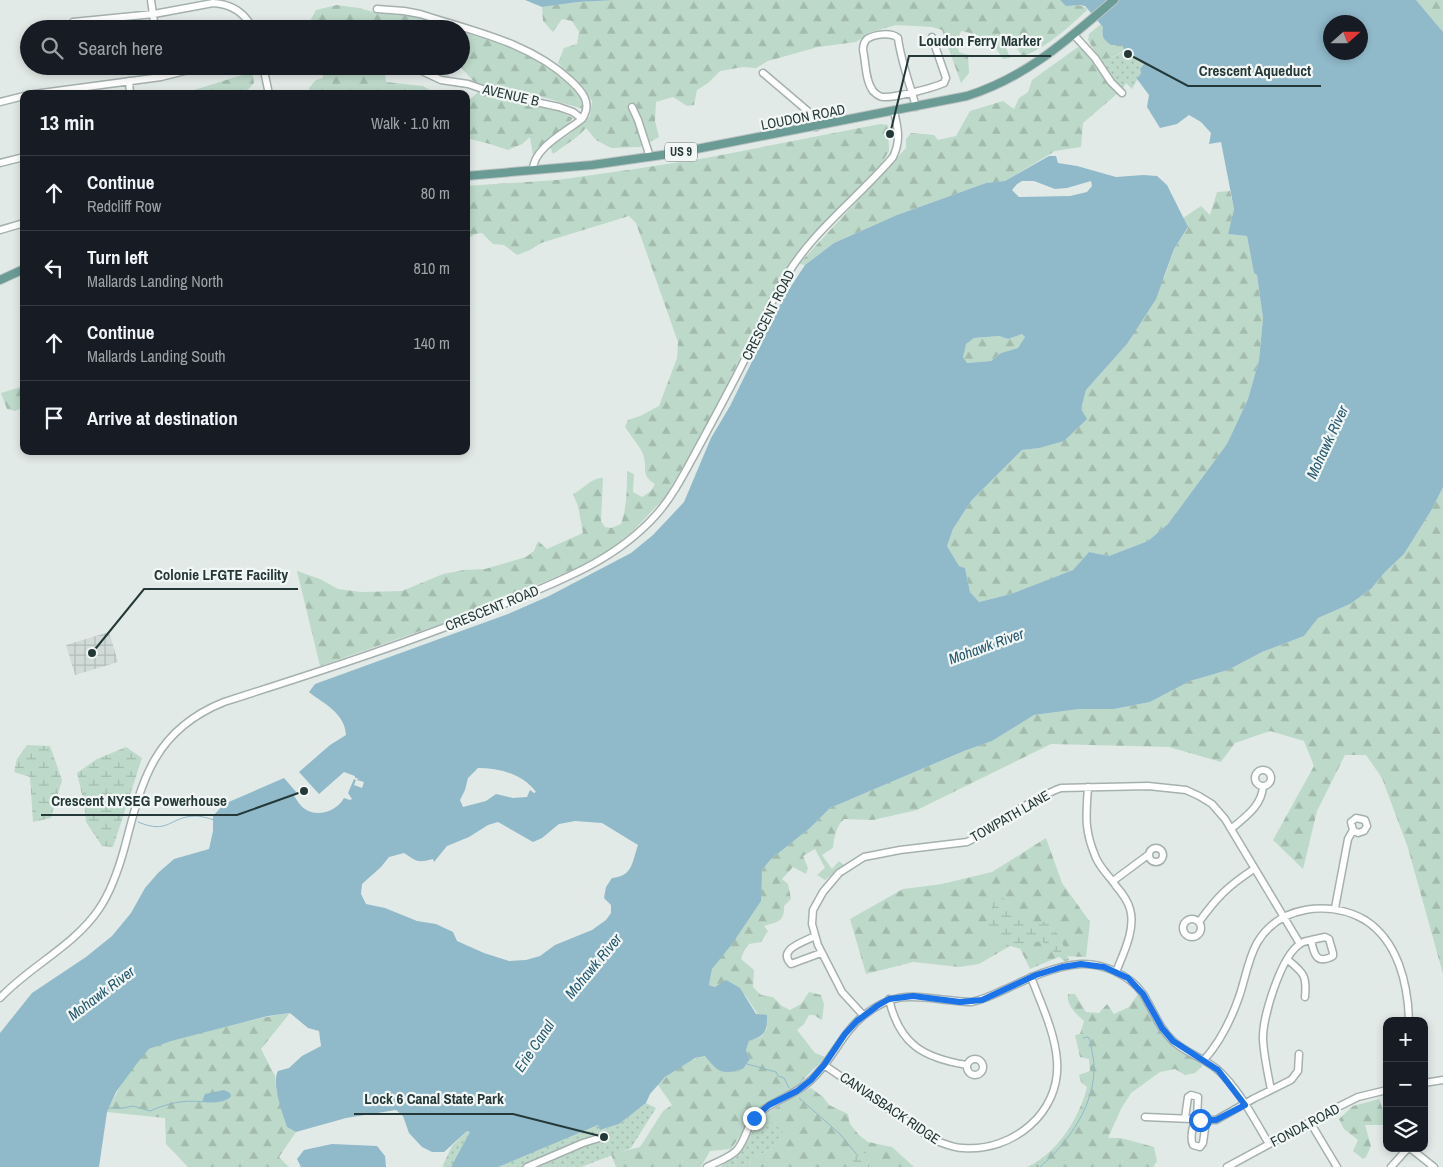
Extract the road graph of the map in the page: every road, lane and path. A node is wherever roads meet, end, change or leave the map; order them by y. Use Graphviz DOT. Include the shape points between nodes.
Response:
graph roads {
  1 [pos="151,0"];
  2 [pos="1114,0"];
  3 [pos="376,9"];
  4 [pos="154,14"];
  5 [pos="93,20"];
  6 [pos="154,20"];
  7 [pos="248,20"];
  8 [pos="439,20"];
  9 [pos="470,30"];
  10 [pos="1074,35"];
  11 [pos="932,37"];
  12 [pos="763,73"];
  13 [pos="169,75"];
  14 [pos="265,75"];
  15 [pos="430,75"];
  16 [pos="161,77"];
  17 [pos="129,81"];
  18 [pos="66,90"];
  19 [pos="130,90"];
  20 [pos="269,90"];
  21 [pos="912,92"];
  22 [pos="1122,93"];
  23 [pos="20,97"];
  24 [pos="0,102"];
  25 [pos="632,106"];
  26 [pos="916,107"];
  27 [pos="894,111"];
  28 [pos="582,119"];
  29 [pos="816,127"];
  30 [pos="650,157"];
  31 [pos="20,158"];
  32 [pos="0,163"];
  33 [pos="533,170"];
  34 [pos="470,176"];
  35 [pos="20,224"];
  36 [pos="0,230"];
  37 [pos="20,271"];
  38 [pos="0,280"];
  39 [pos="1263,786"];
  40 [pos="1088,787"];
  41 [pos="1231,829"];
  42 [pos="1353,830"];
  43 [pos="1148,855"];
  44 [pos="1254,869"];
  45 [pos="1113,881"];
  46 [pos="1335,908"];
  47 [pos="1284,918"];
  48 [pos="1199,922"];
  49 [pos="815,936"];
  50 [pos="1311,940"];
  51 [pos="1300,944"];
  52 [pos="822,953"];
  53 [pos="1288,960"];
  54 [pos="1116,972"];
  55 [pos="1031,977"];
  56 [pos="1305,997"];
  57 [pos="0,998"];
  58 [pos="889,999"];
  59 [pos="863,1016"];
  60 [pos="1409,1017"];
  61 [pos="1299,1054"];
  62 [pos="1204,1060"];
  63 [pos="824,1065"];
  64 [pos="967,1065"];
  65 [pos="1443,1080"];
  66 [pos="1428,1082"];
  67 [pos="1271,1090"];
  68 [pos="1383,1091"];
  69 [pos="1245,1105"];
  70 [pos="1145,1117"];
  71 [pos="1186,1118"];
  72 [pos="1197,1119"];
  73 [pos="1206,1121"];
  74 [pos="1310,1122"];
  75 [pos="606,1136"];
  76 [pos="1269,1144"];
  77 [pos="1405,1152"];
  78 [pos="1414,1152"];
  79 [pos="526,1167"];
  80 [pos="707,1167"];
  81 [pos="1227,1167"];
  82 [pos="1337,1167"];
  83 [pos="1391,1167"];
  84 [pos="1434,1167"];
  1 -- 4 [label="street"];
  2 -- 10 [label="main road, LOUDON ROAD / US 9"];
  3 -- 8 [label="street" via="404,11"];
  4 -- 5 [label="street"];
  4 -- 6 [label="street"];
  4 -- 7 [label="street" via="221,4 238,11"];
  9 -- 28 [label="street" via="536,55 560,71 582,92 587,103"];
  10 -- 22 [label="street"];
  10 -- 26 [label="main road, LOUDON ROAD / US 9" via="1010,79 967,96"];
  11 -- 21 [label="street" via="946,82"];
  12 -- 29 [label="street" via="810,113"];
  13 -- 16 [label="street"];
  14 -- 20 [label="street"];
  15 -- 28 [label="street, AVENUE B" via="559,107"];
  16 -- 17 [label="street"];
  17 -- 18 [label="street"];
  17 -- 19 [label="street"];
  21 -- 21 [label="street" via="898,38 891,34 865,40 862,50 874,92 885,97"];
  21 -- 26 [label="street"];
  23 -- 24 [label="street"];
  25 -- 30 [label="street"];
  26 -- 27 [label="main road, LOUDON ROAD / US 9"];
  27 -- 29 [label="main road, LOUDON ROAD / US 9"];
  27 -- 57 [label="street, CRESCENT ROAD" via="899,137 893,157 816,238 788,274 672,493 637,534 612,554 582,571 460,622 403,644 224,702 190,720 153,760 114,882 99,910 79,932"];
  28 -- 33 [label="street" via="538,153"];
  29 -- 30 [label="main road, LOUDON ROAD / US 9"];
  30 -- 33 [label="main road, LOUDON ROAD / US 9"];
  31 -- 32 [label="street"];
  33 -- 34 [label="main road, LOUDON ROAD / US 9"];
  35 -- 36 [label="street"];
  37 -- 38 [label="main road"];
  39 -- 41 [label="street" via="1256,806"];
  40 -- 41 [label="street, TOWPATH LANE" via="1148,786 1186,790 1218,809"];
  40 -- 45 [label="street" via="1086,827 1097,860"];
  40 -- 49 [label="street, TOWPATH LANE" via="1049,792 967,842 864,857 840,874 823,892 814,910 812,924"];
  41 -- 44 [label="street, TOWPATH LANE"];
  42 -- 46 [label="street" via="1348,839"];
  43 -- 45 [label="street"];
  44 -- 47 [label="street, TOWPATH LANE"];
  44 -- 48 [label="street" via="1220,894"];
  45 -- 54 [label="street" via="1128,904 1132,918"];
  46 -- 47 [label="street" via="1303,910"];
  46 -- 60 [label="street" via="1369,923 1390,945 1406,988"];
  47 -- 51 [label="street, TOWPATH LANE"];
  47 -- 62 [label="street" via="1269,928 1257,943 1239,999 1216,1047"];
  49 -- 52 [label="street, TOWPATH LANE"];
  49 -- 52 [label="street" via="788,950 787,959 791,964"];
  50 -- 51 [label="street"];
  51 -- 53 [label="street"];
  52 -- 59 [label="street, TOWPATH LANE" via="842,992"];
  53 -- 56 [label="street" via="1303,973"];
  53 -- 67 [label="street" via="1270,1001 1264,1033"];
  54 -- 55 [label="street" via="1081,964"];
  54 -- 62 [label="street" via="1138,988 1173,1041"];
  55 -- 58 [label="street" via="982,1000 970,1002 913,996"];
  55 -- 63 [label="street, CANVASBACK RIDGE" via="1053,1039 1057,1068 1054,1087 1037,1119 1004,1142 988,1147 962,1148 934,1140"];
  58 -- 59 [label="street"];
  58 -- 64 [label="street" via="899,1029 912,1044 933,1057"];
  59 -- 63 [label="street" via="845,1034"];
  61 -- 67 [label="street" via="1296,1076"];
  62 -- 69 [label="street" via="1226,1078"];
  63 -- 80 [label="street" via="797,1091 769,1105 754,1118 737,1150"];
  65 -- 66 [label="street"];
  67 -- 69 [label="street"];
  68 -- 74 [label="street, FONDA ROAD" via="1358,1097"];
  69 -- 73 [label="street" via="1216,1120"];
  69 -- 76 [label="street"];
  70 -- 71 [label="street"];
  71 -- 72 [label="street"];
  71 -- 72 [label="street" via="1188,1097 1191,1095 1199,1100"];
  72 -- 73 [label="street"];
  72 -- 73 [label="street" via="1191,1142 1200,1147"];
  74 -- 76 [label="street, FONDA ROAD"];
  74 -- 82 [label="street"];
  75 -- 79 [label="street"];
  76 -- 81 [label="street, FONDA ROAD"];
  77 -- 83 [label="street"];
  78 -- 84 [label="street"];
}
